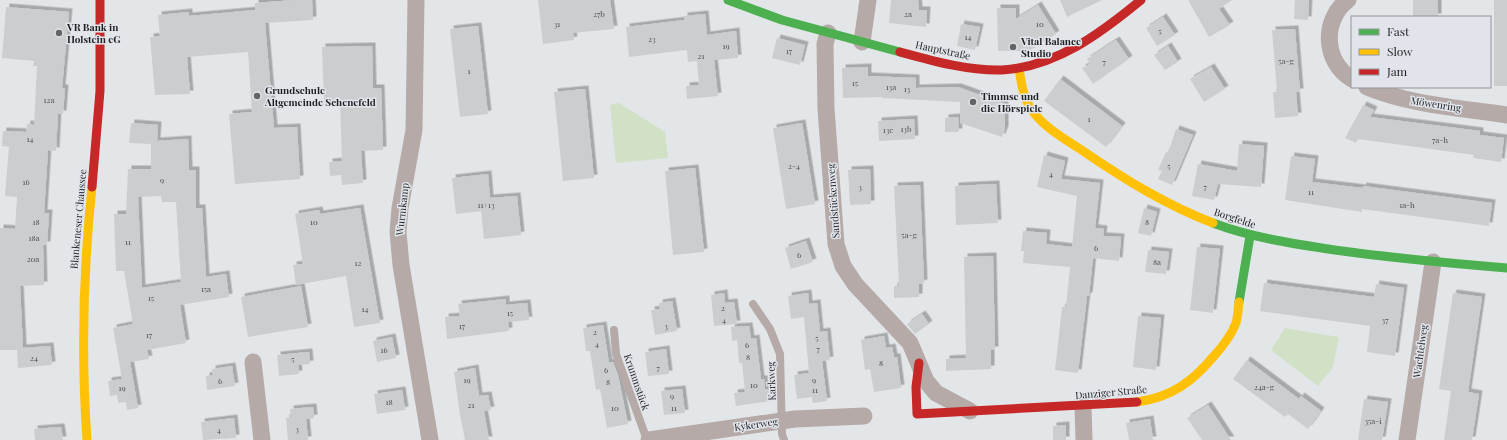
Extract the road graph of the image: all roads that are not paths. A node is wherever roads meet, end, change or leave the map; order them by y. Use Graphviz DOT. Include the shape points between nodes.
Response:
graph roads {
  1 [pos="100,0"];
  2 [pos="416,0"];
  3 [pos="728,0"];
  4 [pos="868,0"];
  5 [pos="1141,0"];
  6 [pos="1348,0"];
  7 [pos="828,33"];
  8 [pos="862,42"];
  9 [pos="1019,68"];
  10 [pos="1351,78"];
  11 [pos="1370,88"];
  12 [pos="1507,115"];
  13 [pos="1250,236"];
  14 [pos="1433,262"];
  15 [pos="1507,268"];
  16 [pos="753,304"];
  17 [pos="614,330"];
  18 [pos="253,362"];
  19 [pos="919,363"];
  20 [pos="1083,406"];
  21 [pos="970,411"];
  22 [pos="864,416"];
  23 [pos="782,420"];
  24 [pos="87,440"];
  25 [pos="262,440"];
  26 [pos="430,440"];
  27 [pos="648,440"];
  28 [pos="784,440"];
  29 [pos="1084,440"];
  30 [pos="1407,440"];
  1 -- 24 [label="street, Blankeneser Chaussee" via="98,122 85,263 82,334"];
  2 -- 26 [label="street, Wurmkamp" via="414,130 398,232 401,265"];
  3 -- 7 [label="street, Hauptstraße" via="777,19"];
  4 -- 8 [label="street"];
  5 -- 9 [label="street, Hauptstraße" via="1111,24 1070,50"];
  6 -- 10 [label="street" via="1332,18 1329,33 1333,57 1339,68"];
  7 -- 8 [label="street, Hauptstraße"];
  7 -- 19 [label="street, Sandstückenweg" via="825,44 826,109 836,244 843,266 855,284 910,343"];
  8 -- 9 [label="street, Hauptstraße" via="946,63 993,70"];
  9 -- 13 [label="street, Borgfelde" via="1030,108 1040,120 1145,192 1200,218"];
  11 -- 12 [label="street, Möwenring" via="1404,98"];
  13 -- 14 [label="street, Borgfelde" via="1340,251"];
  13 -- 20 [label="street, Danziger Straße" via="1236,322 1227,341 1212,361 1179,389 1160,396 1121,404"];
  14 -- 15 [label="street, Borgfelde"];
  14 -- 30 [label="street, Wachtelweg"];
  16 -- 23 [label="lane, Karkweg" via="770,328 780,354"];
  17 -- 27 [label="lane, Krummstück" via="616,354"];
  18 -- 25 [label="street"];
  19 -- 21 [label="street, Sandstückenweg" via="926,381 936,393"];
  19 -- 21 [label="street, Danziger Straße" via="916,387 917,414"];
  20 -- 21 [label="street, Danziger Straße"];
  20 -- 29 [label="street"];
  22 -- 23 [label="street, Kykerweg"];
  23 -- 27 [label="street, Kykerweg"];
  23 -- 28 [label="lane, Karkweg"];
}
